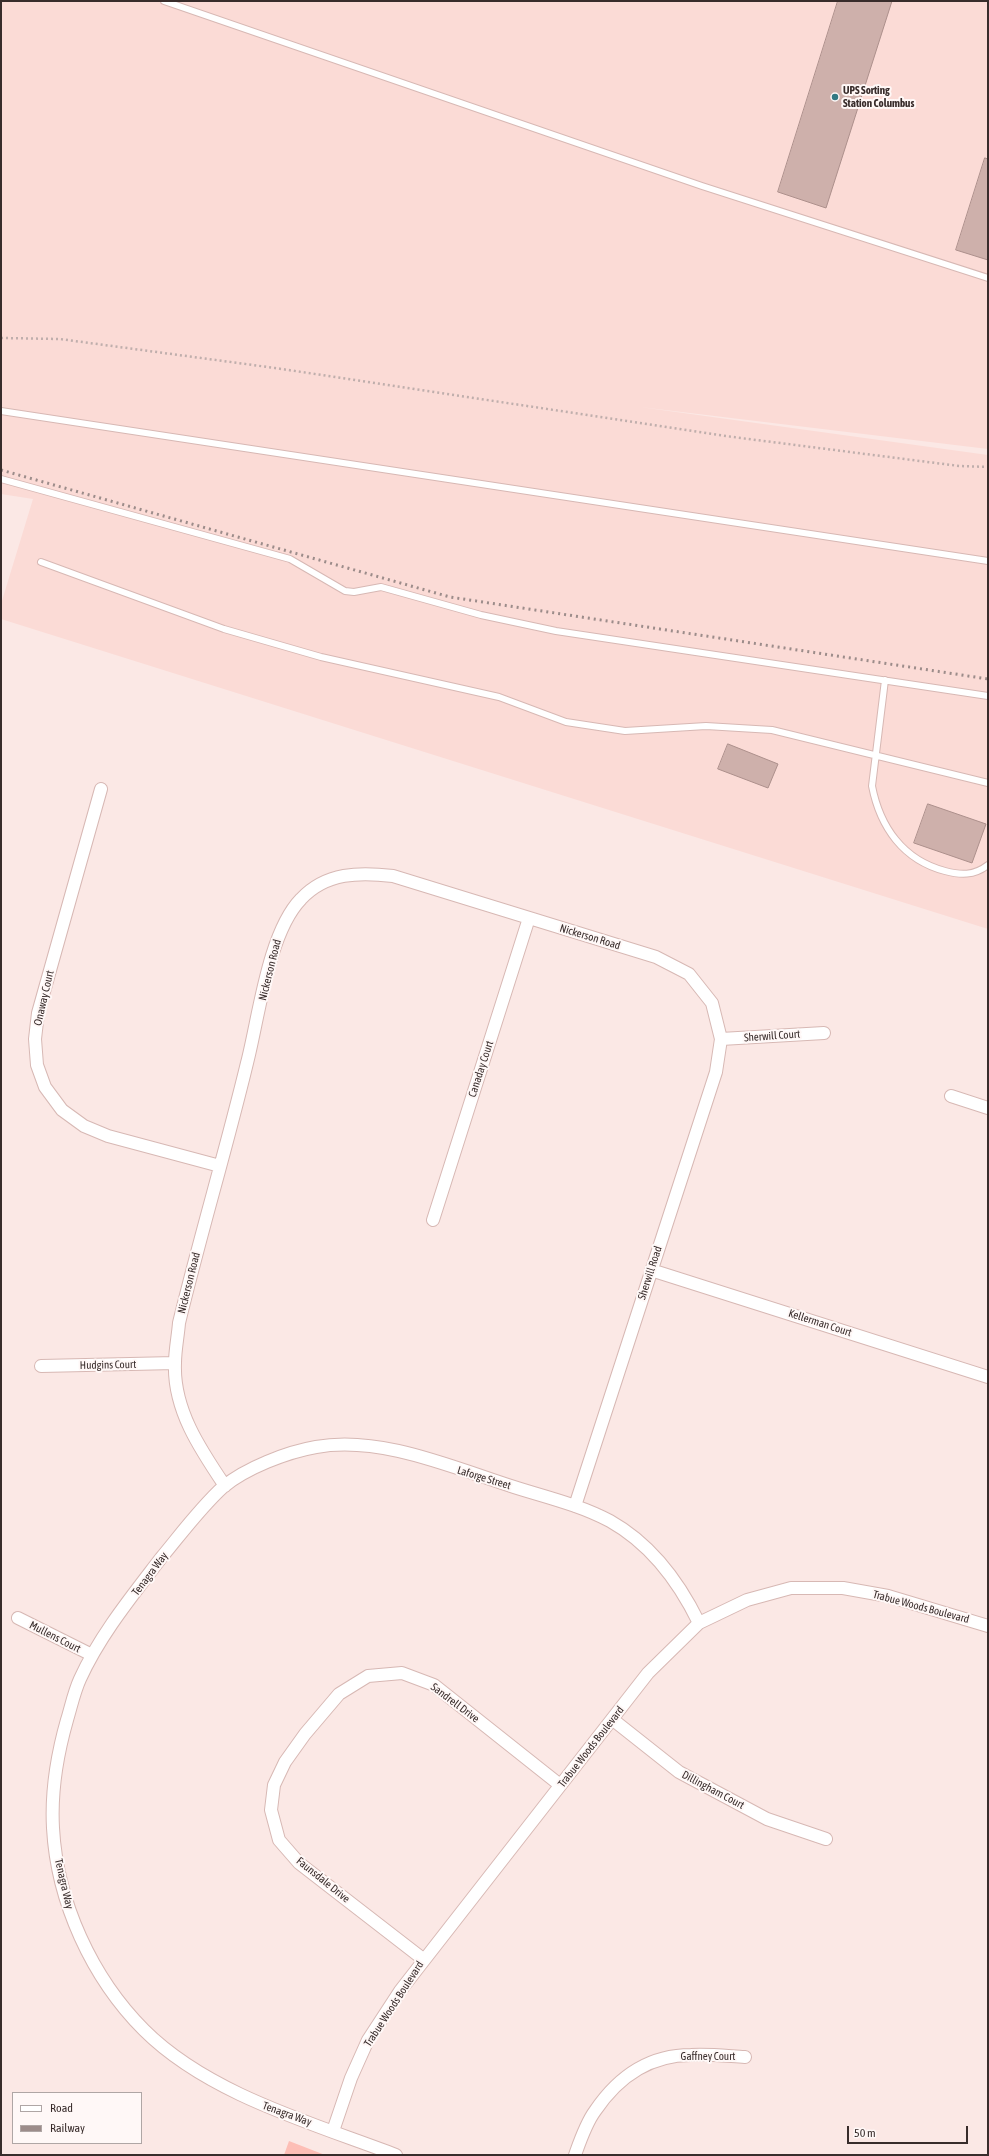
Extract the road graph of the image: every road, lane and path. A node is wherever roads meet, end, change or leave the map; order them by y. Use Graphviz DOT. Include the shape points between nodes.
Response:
graph roads {
  1 [pos="164,1"];
  2 [pos="988,278"];
  3 [pos="1,338"];
  4 [pos="1,412"];
  5 [pos="988,467"];
  6 [pos="1,479"];
  7 [pos="988,561"];
  8 [pos="41,562"];
  9 [pos="885,680"];
  10 [pos="988,696"];
  11 [pos="875,757"];
  12 [pos="988,783"];
  13 [pos="101,789"];
  14 [pos="988,865"];
  15 [pos="529,918"];
  16 [pos="824,1033"];
  17 [pos="721,1039"];
  18 [pos="951,1096"];
  19 [pos="988,1108"];
  20 [pos="220,1166"];
  21 [pos="433,1220"];
  22 [pos="651,1270"];
  23 [pos="175,1364"];
  24 [pos="41,1366"];
  25 [pos="988,1377"];
  26 [pos="225,1486"];
  27 [pos="575,1506"];
  28 [pos="18,1618"];
  29 [pos="699,1623"];
  30 [pos="988,1626"];
  31 [pos="92,1656"];
  32 [pos="612,1719"];
  33 [pos="305,1734"];
  34 [pos="560,1786"];
  35 [pos="826,1839"];
  36 [pos="423,1959"];
  37 [pos="745,2057"];
  38 [pos="333,2131"];
  39 [pos="396,2155"];
  40 [pos="574,2155"];
  1 -- 2 [label="lane" via="702,186"];
  3 -- 5 [label="path" via="68,340 275,368 733,437 960,466"];
  4 -- 7 [label="lane"];
  6 -- 9 [label="lane" via="290,560 345,592 381,587 481,615 556,630"];
  8 -- 11 [label="lane" via="224,629 321,657 499,697 566,722 625,731 706,726 744,727 806,738"];
  9 -- 10 [label="lane"];
  9 -- 11 [label="lane"];
  11 -- 12 [label="lane"];
  11 -- 14 [label="lane" via="872,786 875,802 886,828 905,851 918,861 952,873 974,873"];
  13 -- 20 [label="street, Onaway Court" via="38,1013 35,1039 37,1065 45,1087 62,1110 84,1126 108,1136"];
  15 -- 17 [label="street, Nickerson Road" via="656,957 689,974 712,1004"];
  15 -- 20 [label="street, Nickerson Road" via="393,876 369,873 344,874 322,883 301,898 287,917 276,941"];
  15 -- 21 [label="street, Canaday Court"];
  16 -- 17 [label="street, Sherwill Court"];
  17 -- 22 [label="street, Sherwill Road" via="716,1072"];
  18 -- 19 [label="street"];
  20 -- 23 [label="street, Nickerson Road" via="179,1323"];
  22 -- 25 [label="street, Kellerman Court"];
  22 -- 27 [label="street, Sherwill Road"];
  23 -- 24 [label="street, Hudgins Court"];
  23 -- 26 [label="street, Nickerson Road" via="177,1392 187,1423"];
  26 -- 27 [label="street, Laforge Street" via="255,1468 288,1454 316,1446 345,1444 377,1447 415,1456"];
  26 -- 31 [label="street, Tenagra Way" via="191,1520"];
  27 -- 29 [label="street, Laforge Street" via="609,1520 652,1552 685,1595"];
  28 -- 31 [label="street, Mullens Court"];
  29 -- 30 [label="street, Trabue Woods Boulevard" via="747,1600 791,1588 843,1588 888,1596"];
  29 -- 32 [label="street, Trabue Woods Boulevard" via="648,1673"];
  31 -- 38 [label="street, Tenagra Way" via="78,1683 63,1737 54,1780 53,1829 70,1913 90,1955 114,1995 142,2029 178,2060 256,2102"];
  32 -- 34 [label="street, Trabue Woods Boulevard"];
  32 -- 35 [label="street, Dillingham Court" via="679,1772 767,1819"];
  33 -- 34 [label="street, Sandrell Drive" via="339,1694 368,1676 402,1673 434,1685"];
  33 -- 36 [label="street, Faunsdale Drive" via="285,1762 274,1785 272,1810 279,1840 299,1863"];
  34 -- 36 [label="street, Trabue Woods Boulevard"];
  36 -- 38 [label="street, Trabue Woods Boulevard" via="368,2040 351,2078"];
  37 -- 40 [label="street, Gaffney Court" via="689,2055 662,2059 633,2070 594,2112"];
  38 -- 39 [label="street, Tenagra Way"];
}
